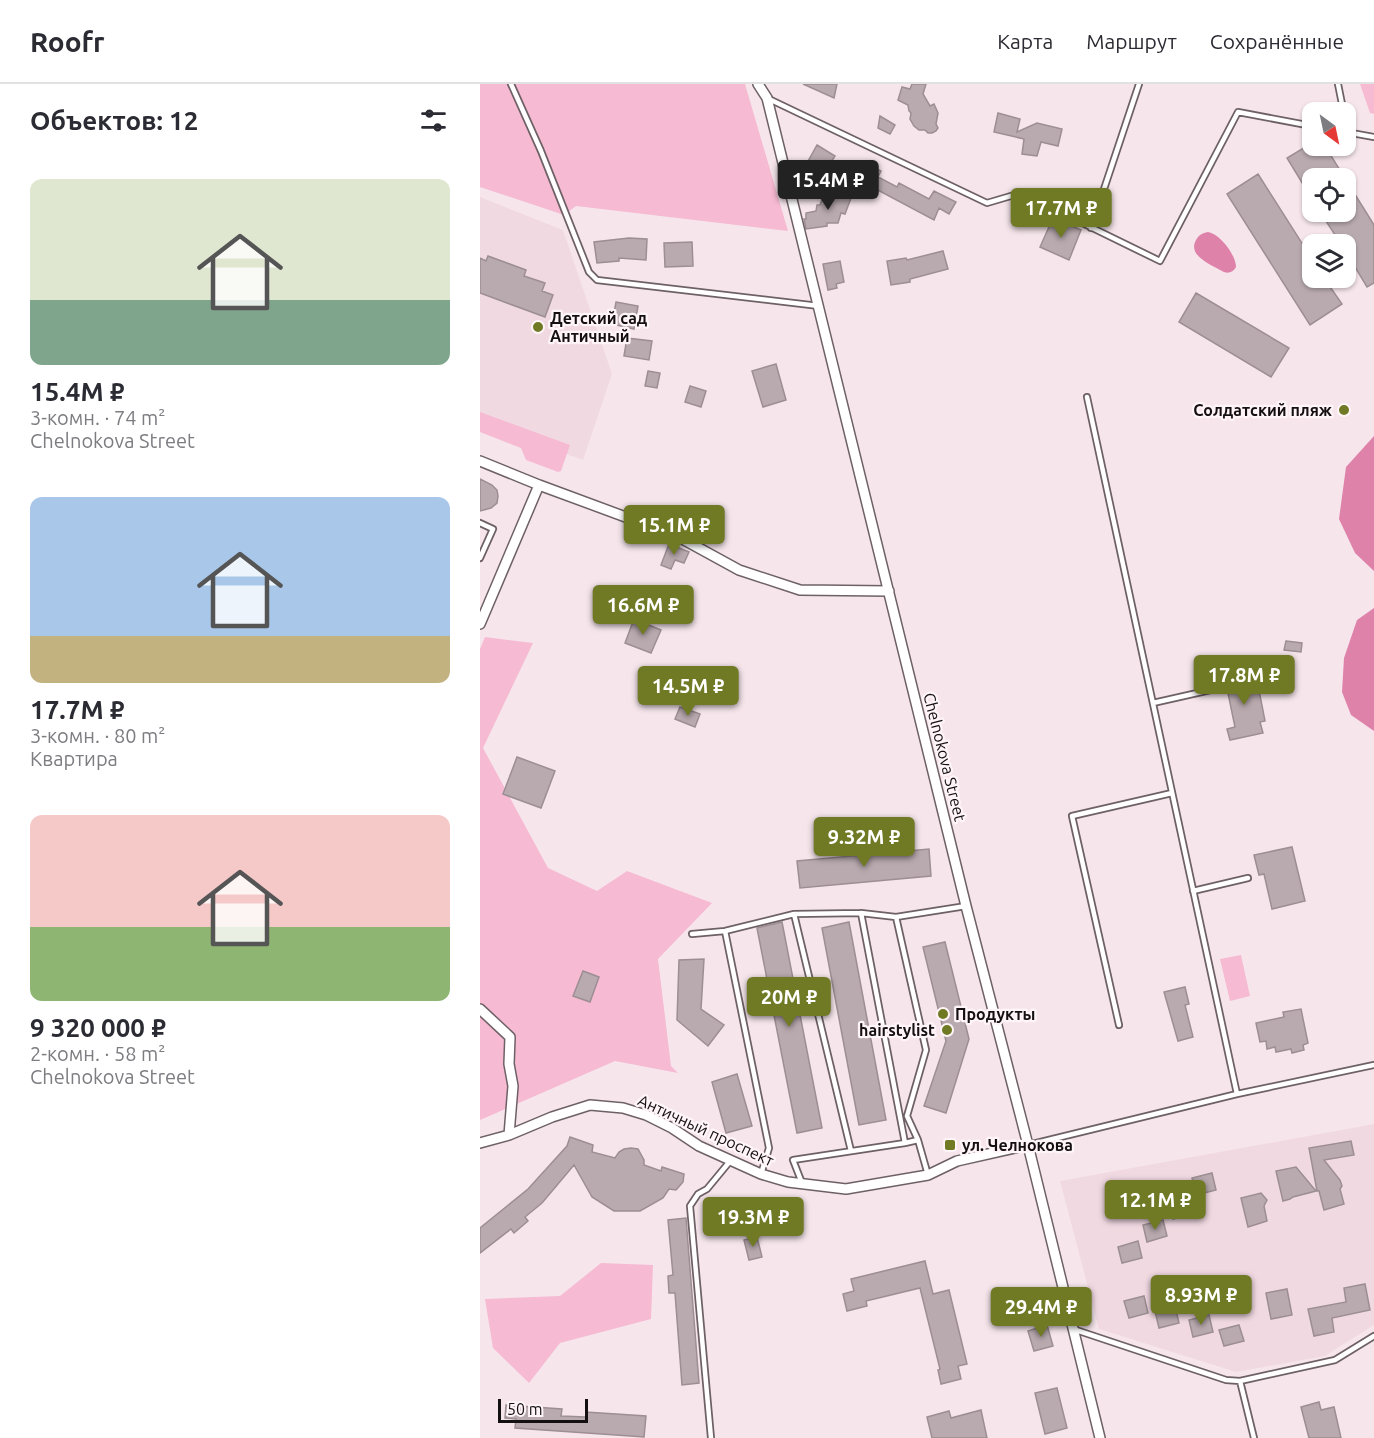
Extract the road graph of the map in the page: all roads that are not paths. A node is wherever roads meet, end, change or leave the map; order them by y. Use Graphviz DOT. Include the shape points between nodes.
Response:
graph roads {
  1 [pos="511,84"];
  2 [pos="758,84"];
  3 [pos="1140,84"];
  4 [pos="1338,84"];
  5 [pos="767,98"];
  6 [pos="1342,102"];
  7 [pos="1302,124"];
  8 [pos="1356,134"];
  9 [pos="1374,137"];
  10 [pos="1091,228"];
  11 [pos="819,306"];
  12 [pos="1087,398"];
  13 [pos="480,461"];
  14 [pos="539,485"];
  15 [pos="480,523"];
  16 [pos="480,558"];
  17 [pos="889,591"];
  18 [pos="480,624"];
  19 [pos="1215,689"];
  20 [pos="1153,703"];
  21 [pos="1172,794"];
  22 [pos="1248,878"];
  23 [pos="1193,891"];
  24 [pos="966,906"];
  25 [pos="861,913"];
  26 [pos="794,914"];
  27 [pos="896,917"];
  28 [pos="725,931"];
  29 [pos="692,934"];
  30 [pos="480,1009"];
  31 [pos="1119,1025"];
  32 [pos="1374,1065"];
  33 [pos="1237,1094"];
  34 [pos="509,1135"];
  35 [pos="918,1140"];
  36 [pos="480,1143"];
  37 [pos="905,1143"];
  38 [pos="1028,1145"];
  39 [pos="851,1151"];
  40 [pos="731,1160"];
  41 [pos="761,1174"];
  42 [pos="928,1175"];
  43 [pos="803,1185"];
  44 [pos="1073,1329"];
  45 [pos="1374,1336"];
  46 [pos="1240,1382"];
  47 [pos="711,1438"];
  48 [pos="1100,1438"];
  49 [pos="1254,1438"];
  1 -- 11 [label="lane" via="589,272 597,280"];
  2 -- 5 [label="street, Chelnokova Street"];
  3 -- 10 [label="lane"];
  4 -- 6 [label="lane"];
  5 -- 10 [label="lane" via="987,204 1021,193"];
  5 -- 11 [label="street, Chelnokova Street"];
  7 -- 10 [label="lane" via="1238,112 1160,261"];
  8 -- 9 [label="lane"];
  11 -- 17 [label="street, Chelnokova Street"];
  12 -- 20 [label="lane"];
  13 -- 14 [label="street"];
  14 -- 17 [label="street" via="677,536 739,570 800,590"];
  14 -- 18 [label="street"];
  15 -- 16 [label="lane" via="493,529"];
  17 -- 24 [label="street, Chelnokova Street"];
  19 -- 20 [label="lane"];
  20 -- 21 [label="lane"];
  21 -- 23 [label="lane"];
  21 -- 31 [label="lane" via="1072,816"];
  22 -- 23 [label="lane"];
  23 -- 33 [label="lane"];
  24 -- 27 [label="lane"];
  24 -- 38 [label="street, Chelnokova Street"];
  25 -- 26 [label="lane"];
  25 -- 27 [label="lane"];
  25 -- 37 [label="lane"];
  26 -- 28 [label="lane"];
  26 -- 39 [label="lane"];
  27 -- 35 [label="lane" via="926,1050 907,1116"];
  28 -- 29 [label="lane"];
  28 -- 41 [label="lane" via="769,1148"];
  30 -- 34 [label="street" via="510,1037 513,1086"];
  32 -- 33 [label="lane"];
  33 -- 38 [label="lane"];
  34 -- 36 [label="street, Античный проспект"];
  34 -- 40 [label="street, Античный проспект" via="590,1105 623,1108 646,1115"];
  35 -- 37 [label="lane"];
  35 -- 42 [label="lane"];
  37 -- 39 [label="lane"];
  38 -- 42 [label="street, Античный проспект" via="957,1161"];
  38 -- 44 [label="street, Chelnokova Street"];
  39 -- 43 [label="lane" via="793,1160"];
  40 -- 41 [label="street, Античный проспект"];
  40 -- 47 [label="lane" via="690,1206"];
  41 -- 43 [label="street, Античный проспект"];
  42 -- 43 [label="street, Античный проспект" via="846,1189"];
  44 -- 46 [label="lane"];
  44 -- 48 [label="street, Chelnokova Street"];
  45 -- 46 [label="lane" via="1335,1360"];
  46 -- 49 [label="lane"];
}
